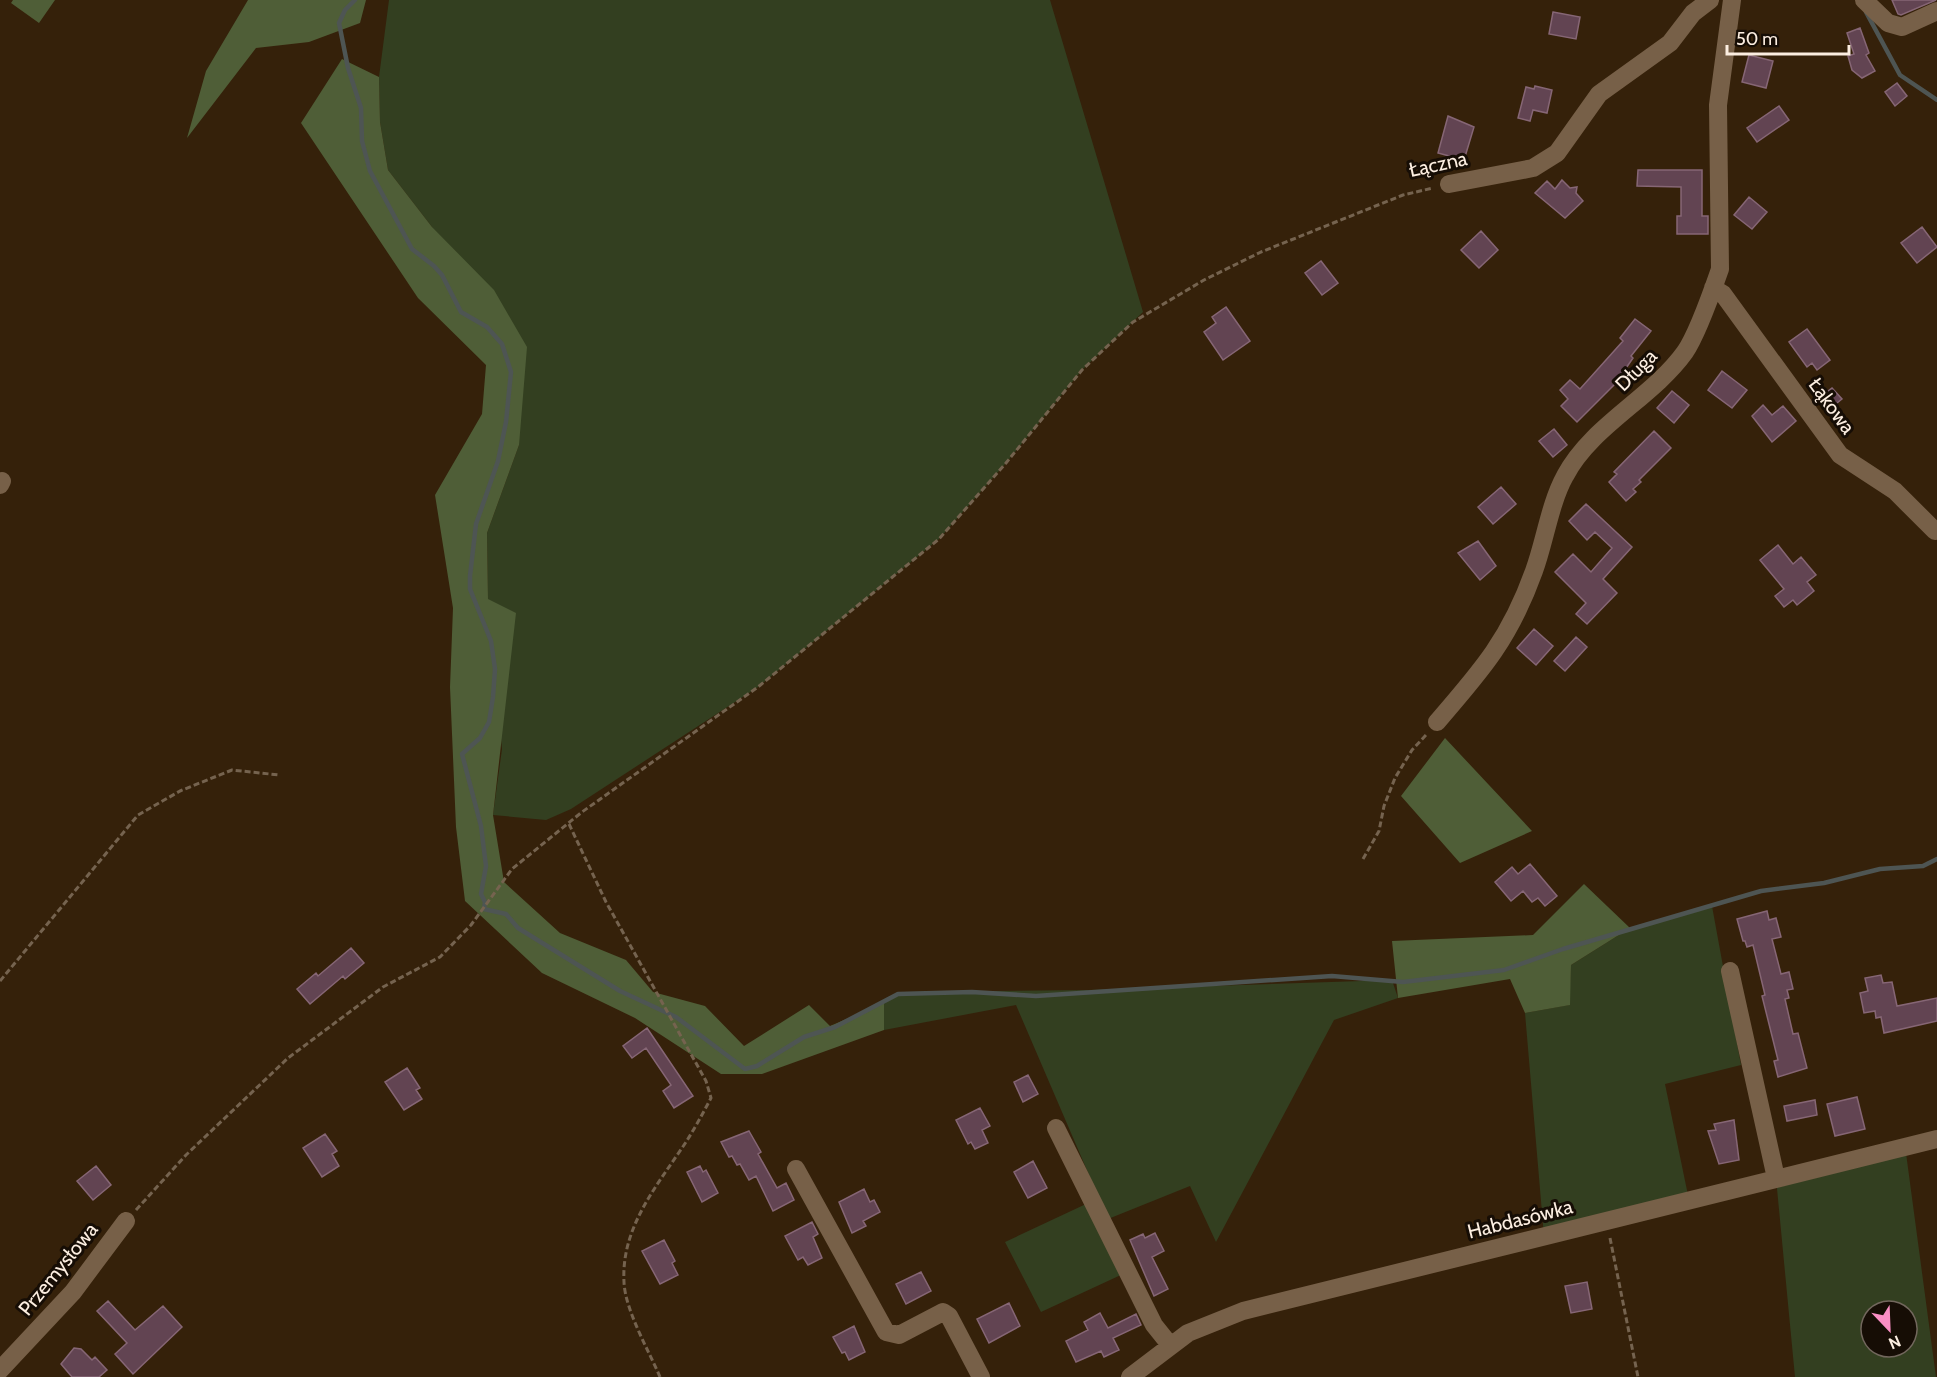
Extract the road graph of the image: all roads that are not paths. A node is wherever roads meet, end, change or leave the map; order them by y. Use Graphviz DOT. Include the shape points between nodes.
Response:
graph roads {
  1 [pos="1710,0"];
  2 [pos="1732,0"];
  3 [pos="1868,3"];
  4 [pos="1937,11"];
  5 [pos="1449,184"];
  6 [pos="1713,288"];
  7 [pos="1935,531"];
  8 [pos="1437,722"];
  9 [pos="1730,971"];
  10 [pos="1056,1128"];
  11 [pos="1937,1139"];
  12 [pos="796,1169"];
  13 [pos="1776,1178"];
  14 [pos="126,1221"];
  15 [pos="1170,1345"];
  16 [pos="0,1370"];
  17 [pos="981,1377"];
  18 [pos="1130,1377"];
  1 -- 5 [label="street, Łączna" via="1693,13 1670,43 1599,94 1557,153 1533,168"];
  2 -- 6 [label="street, Długa" via="1718,105 1720,269"];
  3 -- 4 [label="street" via="1888,22 1902,27"];
  6 -- 7 [label="street, Łąkowa" via="1723,294 1840,455 1895,491"];
  6 -- 8 [label="street, Długa" via="1685,352 1640,400 1584,448 1564,476 1515,620 1490,661"];
  9 -- 13 [label="street"];
  10 -- 15 [label="street" via="1154,1324"];
  11 -- 13 [label="street, Habdasówka"];
  12 -- 17 [label="street" via="886,1332 899,1335 939,1313 946,1314"];
  13 -- 15 [label="street, Habdasówka" via="1243,1311 1212,1322"];
  14 -- 16 [label="street, Przemysłowa" via="73,1292"];
  15 -- 18 [label="street, Habdasówka"];
}
